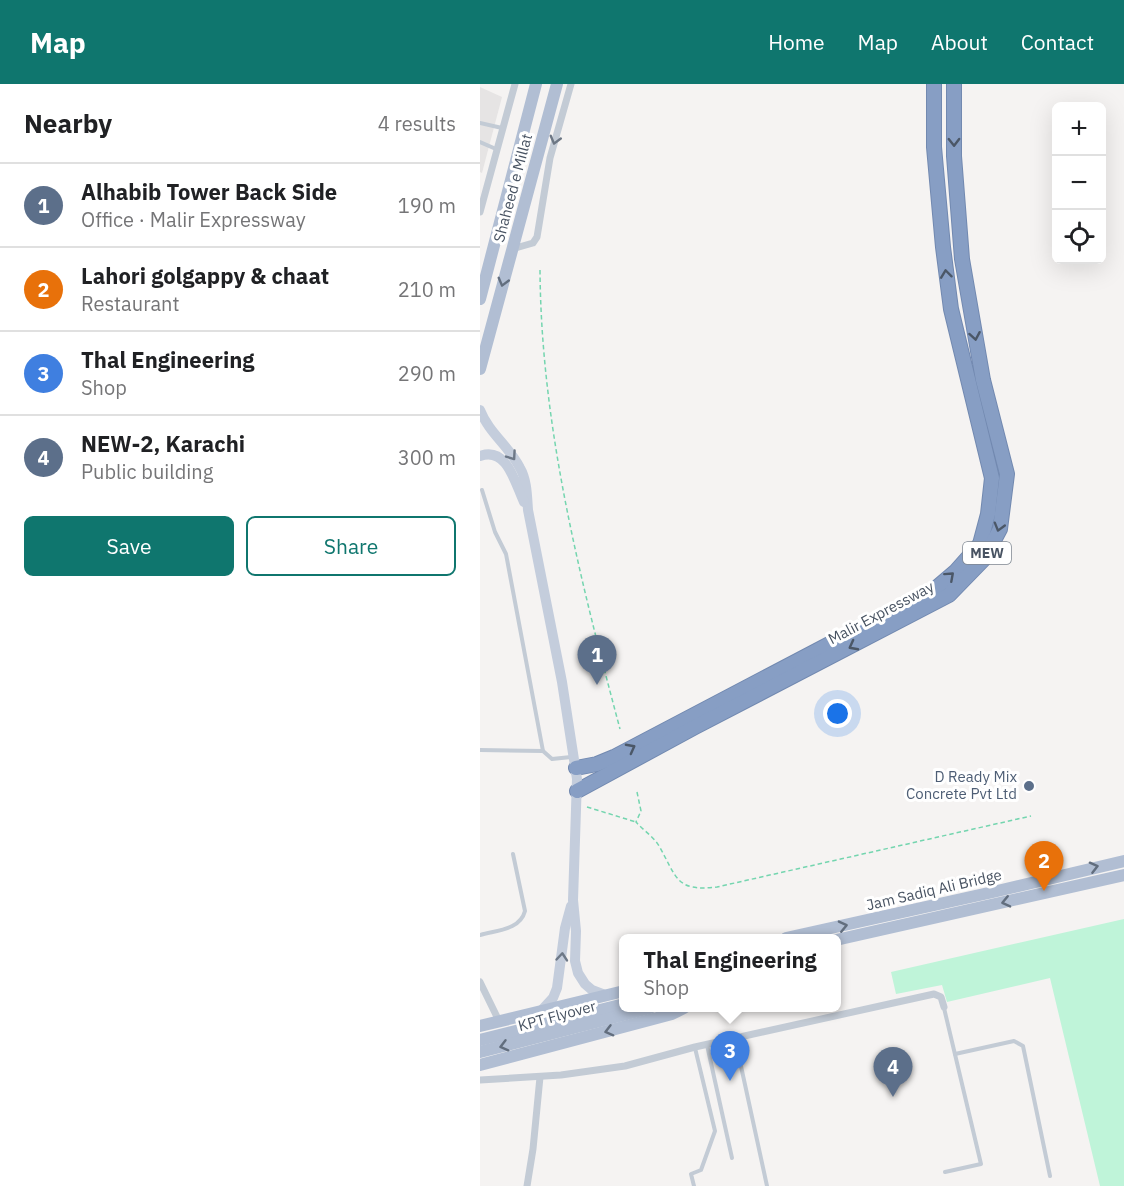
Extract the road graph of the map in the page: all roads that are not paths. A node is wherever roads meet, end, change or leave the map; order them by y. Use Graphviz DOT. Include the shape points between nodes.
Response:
graph roads {
  1 [pos="514,84"];
  2 [pos="536,84"];
  3 [pos="557,84"];
  4 [pos="570,84"];
  5 [pos="934,84"];
  6 [pos="954,84"];
  7 [pos="480,123"];
  8 [pos="502,128"];
  9 [pos="480,142"];
  10 [pos="497,149"];
  11 [pos="480,212"];
  12 [pos="512,249"];
  13 [pos="480,298"];
  14 [pos="480,369"];
  15 [pos="480,380"];
  16 [pos="480,410"];
  17 [pos="480,456"];
  18 [pos="482,490"];
  19 [pos="528,510"];
  20 [pos="480,750"];
  21 [pos="543,751"];
  22 [pos="576,762"];
  23 [pos="577,798"];
  24 [pos="513,854"];
  25 [pos="1124,861"];
  26 [pos="1124,875"];
  27 [pos="573,900"];
  28 [pos="808,934"];
  29 [pos="480,935"];
  30 [pos="841,939"];
  31 [pos="480,982"];
  32 [pos="619,992"];
  33 [pos="605,995"];
  34 [pos="619,1005"];
  35 [pos="944,1007"];
  36 [pos="542,1010"];
  37 [pos="634,1012"];
  38 [pos="674,1012"];
  39 [pos="499,1021"];
  40 [pos="480,1026"];
  41 [pos="480,1040"];
  42 [pos="707,1045"];
  43 [pos="695,1047"];
  44 [pos="480,1052"];
  45 [pos="955,1054"];
  46 [pos="739,1058"];
  47 [pos="480,1065"];
  48 [pos="540,1077"];
  49 [pos="480,1080"];
  50 [pos="732,1158"];
  51 [pos="945,1172"];
  52 [pos="1050,1176"];
  53 [pos="527,1186"];
  54 [pos="694,1186"];
  55 [pos="767,1186"];
  1 -- 8 [label="street"];
  2 -- 13 [label="main road, Shaheed e Millat"];
  3 -- 12 [label="main road, Shaheed e Millat"];
  4 -- 12 [label="street, one-way" via="550,158 537,237 533,243"];
  22 -- 5 [label="highway, Malir Expressway / MEW, one-way" via="597,764 614,757 936,588 980,544 992,478 951,309 934,147"];
  6 -- 23 [label="highway, Malir Expressway / MEW, one-way" via="954,156 962,259 983,380 1007,474 1000,529 984,559 949,595 695,727"];
  7 -- 8 [label="lane"];
  8 -- 10 [label="street"];
  9 -- 10 [label="lane"];
  10 -- 11 [label="street"];
  12 -- 14 [label="main road, Shaheed e Millat, one-way"];
  14 -- 15 [label="street"];
  16 -- 19 [label="street, one-way" via="486,425 522,470"];
  17 -- 19 [label="street" via="496,454 502,459"];
  18 -- 21 [label="lane" via="506,554"];
  19 -- 22 [label="street"];
  20 -- 21 [label="lane"];
  21 -- 22 [label="lane" via="552,759"];
  22 -- 23 [label="street"];
  23 -- 27 [label="street"];
  24 -- 29 [label="lane" via="525,911 523,919 518,925"];
  28 -- 25 [label="main road, Jam Sadiq Ali Bridge, one-way"];
  26 -- 30 [label="main road, Jam Sadiq Ali Bridge, one-way"];
  27 -- 33 [label="street" via="578,973 592,990"];
  36 -- 27 [label="street, one-way" via="557,988"];
  31 -- 39 [label="street"];
  32 -- 33 [label="main road"];
  33 -- 36 [label="main road"];
  34 -- 41 [label="main road, KPT Flyover"];
  35 -- 42 [label="street" via="941,997 934,994"];
  35 -- 45 [label="lane"];
  36 -- 39 [label="main road"];
  37 -- 44 [label="main road, KPT Flyover, one-way"];
  38 -- 47 [label="main road, one-way"];
  39 -- 40 [label="main road"];
  42 -- 43 [label="street"];
  42 -- 50 [label="lane"];
  43 -- 48 [label="street" via="625,1066"];
  43 -- 54 [label="lane" via="715,1131 701,1170 691,1174"];
  45 -- 51 [label="lane" via="981,1164"];
  45 -- 52 [label="lane" via="1014,1041 1023,1046"];
  46 -- 55 [label="lane"];
  48 -- 49 [label="street"];
  48 -- 53 [label="street"];
}
